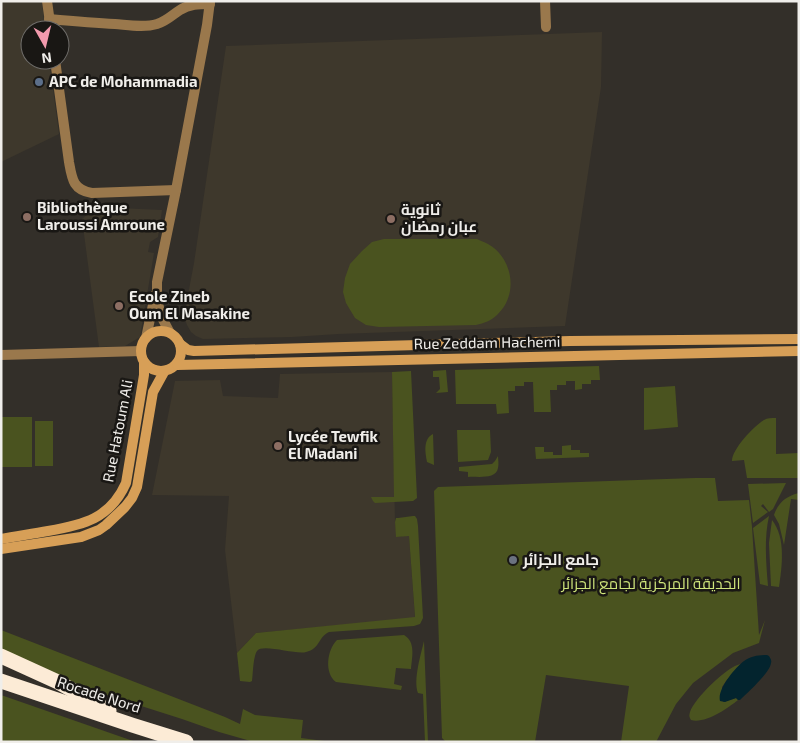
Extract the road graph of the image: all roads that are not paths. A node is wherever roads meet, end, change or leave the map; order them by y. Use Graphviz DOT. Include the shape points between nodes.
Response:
graph roads {
  1 [pos="46,1"];
  2 [pos="545,1"];
  3 [pos="210,2"];
  4 [pos="49,19"];
  5 [pos="546,27"];
  6 [pos="56,70"];
  7 [pos="176,190"];
  8 [pos="157,282"];
  9 [pos="170,333"];
  10 [pos="146,338"];
  11 [pos="799,339"];
  12 [pos="180,344"];
  13 [pos="141,351"];
  14 [pos="799,351"];
  15 [pos="1,355"];
  16 [pos="144,362"];
  17 [pos="177,365"];
  18 [pos="164,372"];
  19 [pos="1,539"];
  20 [pos="1,549"];
  21 [pos="1,656"];
  22 [pos="1,681"];
  23 [pos="132,725"];
  24 [pos="186,742"];
  1 -- 4 [label="street"];
  2 -- 5 [label="street"];
  3 -- 4 [label="street" via="189,6 158,24 150,25"];
  3 -- 7 [label="street"];
  6 -- 7 [label="street" via="71,176 78,188 92,193"];
  7 -- 8 [label="street"];
  8 -- 9 [label="street" via="161,316"];
  8 -- 10 [label="street"];
  9 -- 10 [label="street" via="156,332"];
  9 -- 12 [label="street"];
  10 -- 13 [label="street"];
  11 -- 12 [label="street, Rue Zeddam Hachemi" via="570,341 194,351"];
  12 -- 17 [label="street" via="182,351"];
  13 -- 15 [label="street"];
  13 -- 16 [label="street"];
  14 -- 17 [label="street, Rue Zeddam Hachemi"];
  16 -- 18 [label="street" via="149,368"];
  16 -- 19 [label="street, Rue Hatoum Ali" via="126,482 117,499 100,516 86,523"];
  17 -- 18 [label="street"];
  18 -- 20 [label="street, Rue Hatoum Ali" via="153,392 137,487 125,507 91,534"];
  21 -- 23 [label="highway" via="83,695"];
  22 -- 23 [label="highway, Rocade Nord"];
  23 -- 24 [label="highway, Rocade Nord"];
}
